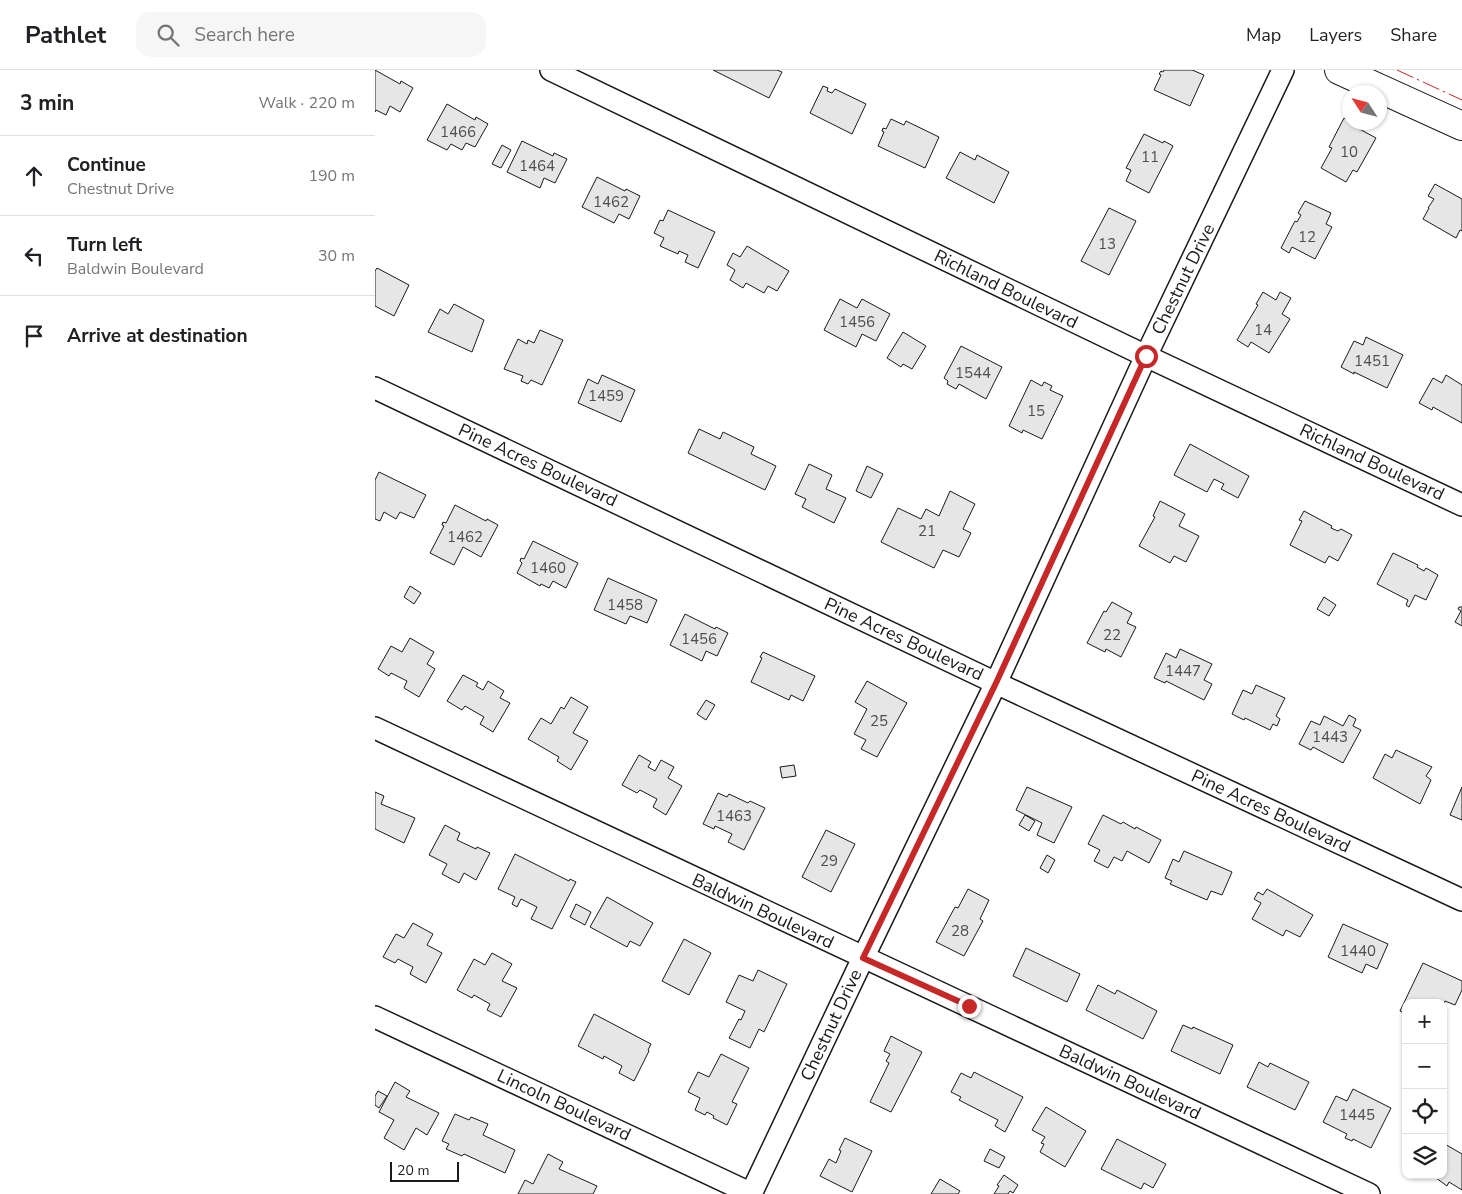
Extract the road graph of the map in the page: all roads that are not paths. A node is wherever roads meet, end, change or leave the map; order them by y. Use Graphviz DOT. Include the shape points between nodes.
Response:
graph roads {
  1 [pos="551,70"];
  2 [pos="1283,70"];
  3 [pos="1339,70"];
  4 [pos="1462,126"];
  5 [pos="1146,356"];
  6 [pos="375,388"];
  7 [pos="1462,505"];
  8 [pos="996,683"];
  9 [pos="375,728"];
  10 [pos="1462,900"];
  11 [pos="863,958"];
  12 [pos="375,1017"];
  13 [pos="752,1194"];
  14 [pos="1369,1194"];
  1 -- 5 [label="street, Richland Boulevard"];
  2 -- 5 [label="street, Chestnut Drive"];
  3 -- 4 [label="street"];
  5 -- 7 [label="street, Richland Boulevard"];
  5 -- 8 [label="street, Chestnut Drive"];
  6 -- 8 [label="street, Pine Acres Boulevard"];
  8 -- 10 [label="street, Pine Acres Boulevard"];
  8 -- 11 [label="street, Chestnut Drive"];
  9 -- 11 [label="street, Baldwin Boulevard"];
  11 -- 13 [label="street, Chestnut Drive"];
  11 -- 14 [label="street, Baldwin Boulevard"];
  12 -- 13 [label="street, Lincoln Boulevard"];
}
